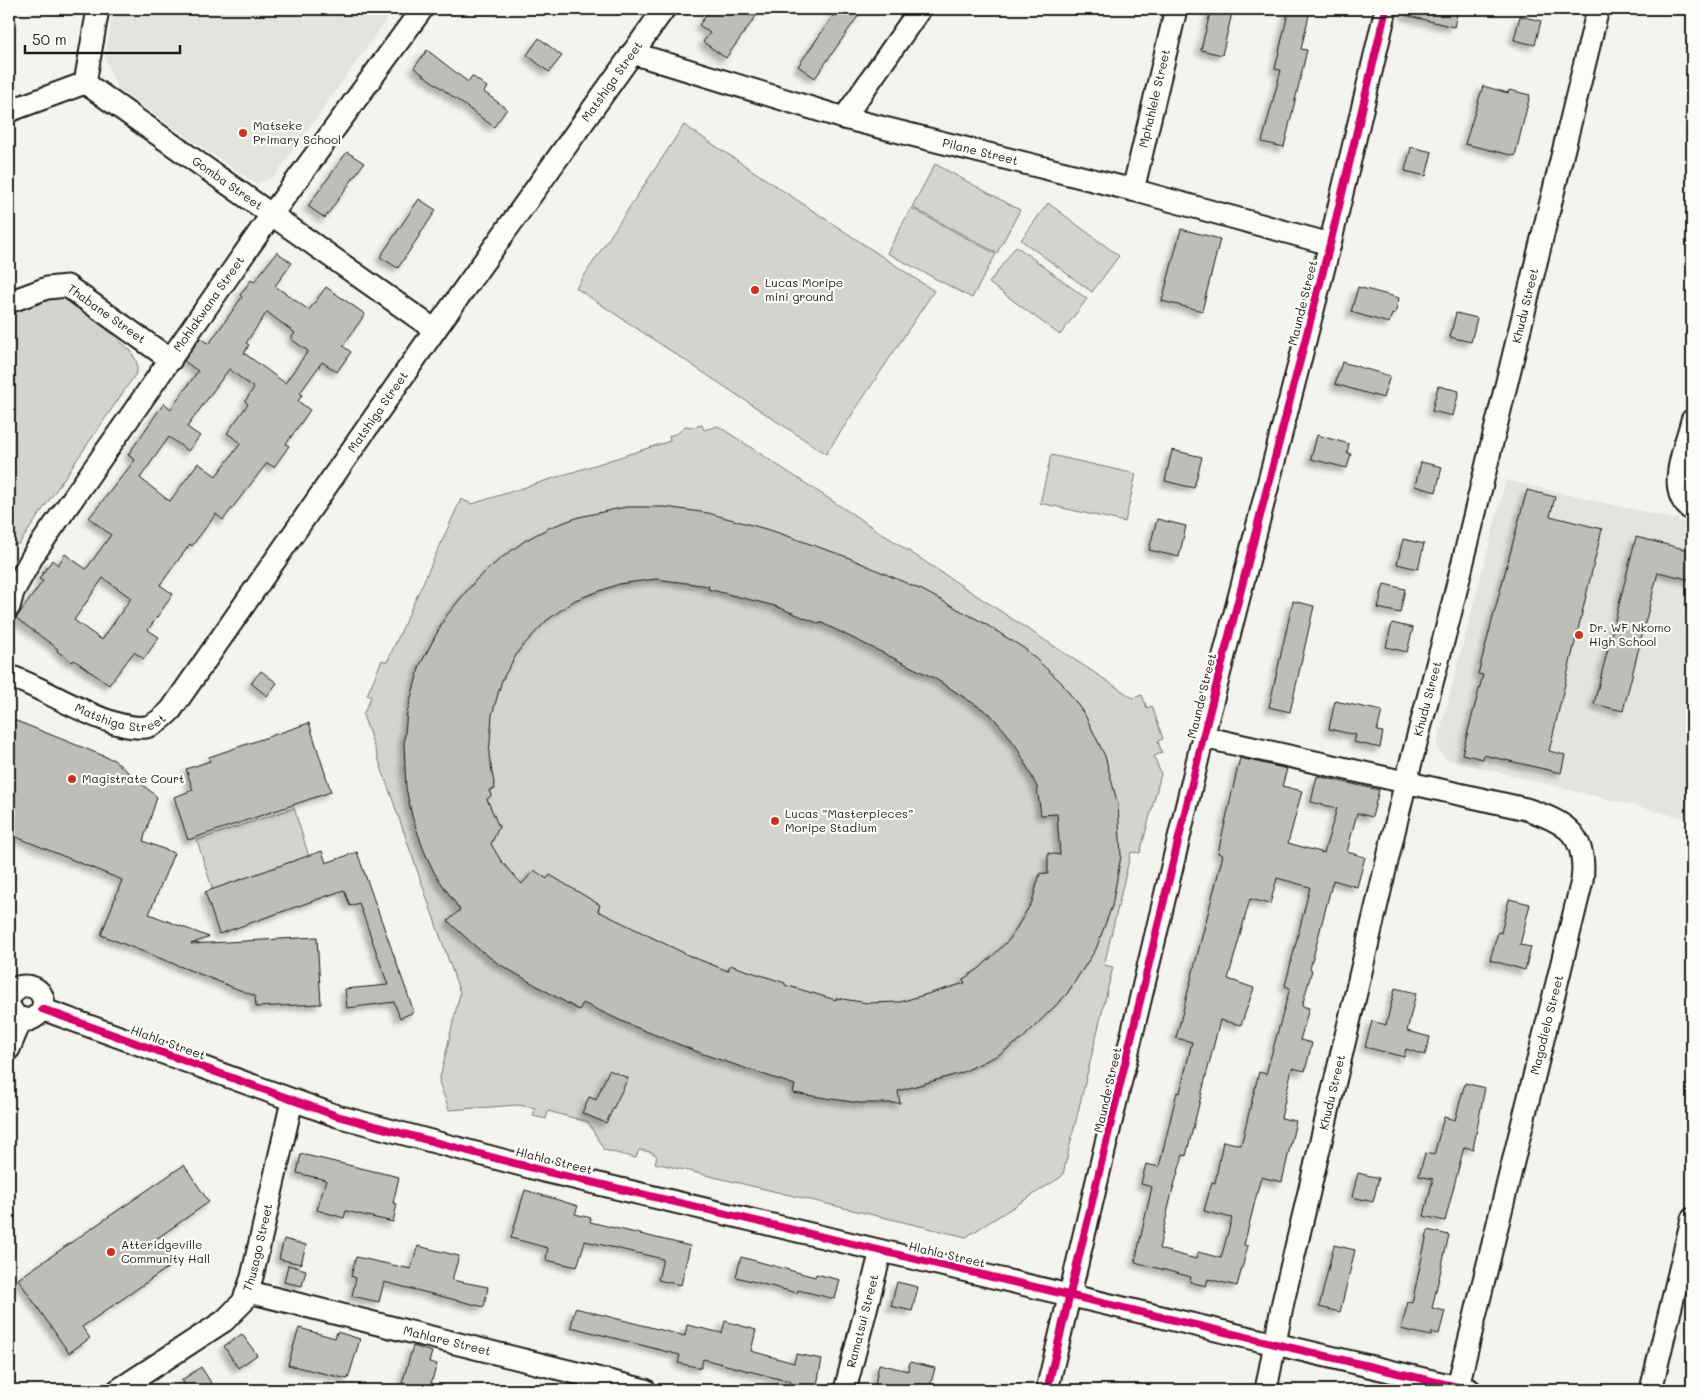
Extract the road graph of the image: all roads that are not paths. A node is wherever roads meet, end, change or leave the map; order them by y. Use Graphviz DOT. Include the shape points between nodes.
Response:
graph roads {
  1 [pos="98,9"];
  2 [pos="422,9"];
  3 [pos="664,9"];
  4 [pos="920,9"];
  5 [pos="1176,9"];
  6 [pos="1386,9"];
  7 [pos="1598,9"];
  8 [pos="632,53"];
  9 [pos="85,83"];
  10 [pos="9,111"];
  11 [pos="844,118"];
  12 [pos="1133,190"];
  13 [pos="272,214"];
  14 [pos="1330,244"];
  15 [pos="9,302"];
  16 [pos="435,330"];
  17 [pos="171,360"];
  18 [pos="1692,420"];
  19 [pos="1692,510"];
  20 [pos="10,593"];
  21 [pos="9,676"];
  22 [pos="1203,737"];
  23 [pos="1406,781"];
  24 [pos="11,1003"];
  25 [pos="42,1009"];
  26 [pos="9,1049"];
  27 [pos="292,1101"];
  28 [pos="1692,1219"];
  29 [pos="881,1251"];
  30 [pos="249,1292"];
  31 [pos="1071,1296"];
  32 [pos="1274,1344"];
  33 [pos="1462,1389"];
  34 [pos="118,1390"];
  35 [pos="645,1390"];
  36 [pos="845,1390"];
  37 [pos="1048,1390"];
  38 [pos="1266,1390"];
  39 [pos="1650,1390"];
  1 -- 9 [label="street"];
  2 -- 13 [label="street, Mohlakwana Street"];
  3 -- 8 [label="street, Matshiga Street"];
  4 -- 11 [label="street"];
  5 -- 12 [label="street, Mphahlele Street"];
  6 -- 14 [label="street, Maunde Street"];
  7 -- 23 [label="street, Khudu Street"];
  8 -- 11 [label="street, Pilane Street"];
  8 -- 16 [label="street, Matshiga Street"];
  9 -- 10 [label="street"];
  9 -- 13 [label="street, Gomba Street"];
  11 -- 12 [label="street, Pilane Street"];
  12 -- 14 [label="street, Pilane Street"];
  13 -- 16 [label="street, Gomba Street"];
  13 -- 17 [label="street, Mohlakwana Street"];
  14 -- 22 [label="street, Maunde Street"];
  15 -- 17 [label="street, Thabane Street" via="47,288 67,286"];
  16 -- 21 [label="street, Matshiga Street" via="172,710 160,720 148,727 117,724"];
  17 -- 20 [label="street, Mohlakwana Street"];
  18 -- 19 [label="street" via="1678,486 1684,504"];
  22 -- 23 [label="street, Magodielo Street"];
  22 -- 31 [label="street, Maunde Street"];
  23 -- 32 [label="street, Khudu Street"];
  23 -- 33 [label="street, Magodielo Street" via="1560,822 1574,834 1582,847 1584,863"];
  24 -- 25 [label="street" via="33,1019"];
  24 -- 25 [label="street" via="18,986 30,985 43,997"];
  24 -- 26 [label="street"];
  25 -- 27 [label="street, Hlahla Street"];
  27 -- 29 [label="street, Hlahla Street" via="544,1171"];
  27 -- 30 [label="street, Thusago Street"];
  28 -- 39 [label="street"];
  29 -- 31 [label="street, Hlahla Street"];
  29 -- 36 [label="street, Ramatsui Street"];
  30 -- 34 [label="street, Thusago Street" via="224,1321"];
  30 -- 35 [label="street, Mahlare Street"];
  31 -- 32 [label="street, Hlahla Street"];
  31 -- 37 [label="street, Maunde Street"];
  32 -- 33 [label="street, Hlahla Street"];
  32 -- 38 [label="street, Khudu Street"];
}
